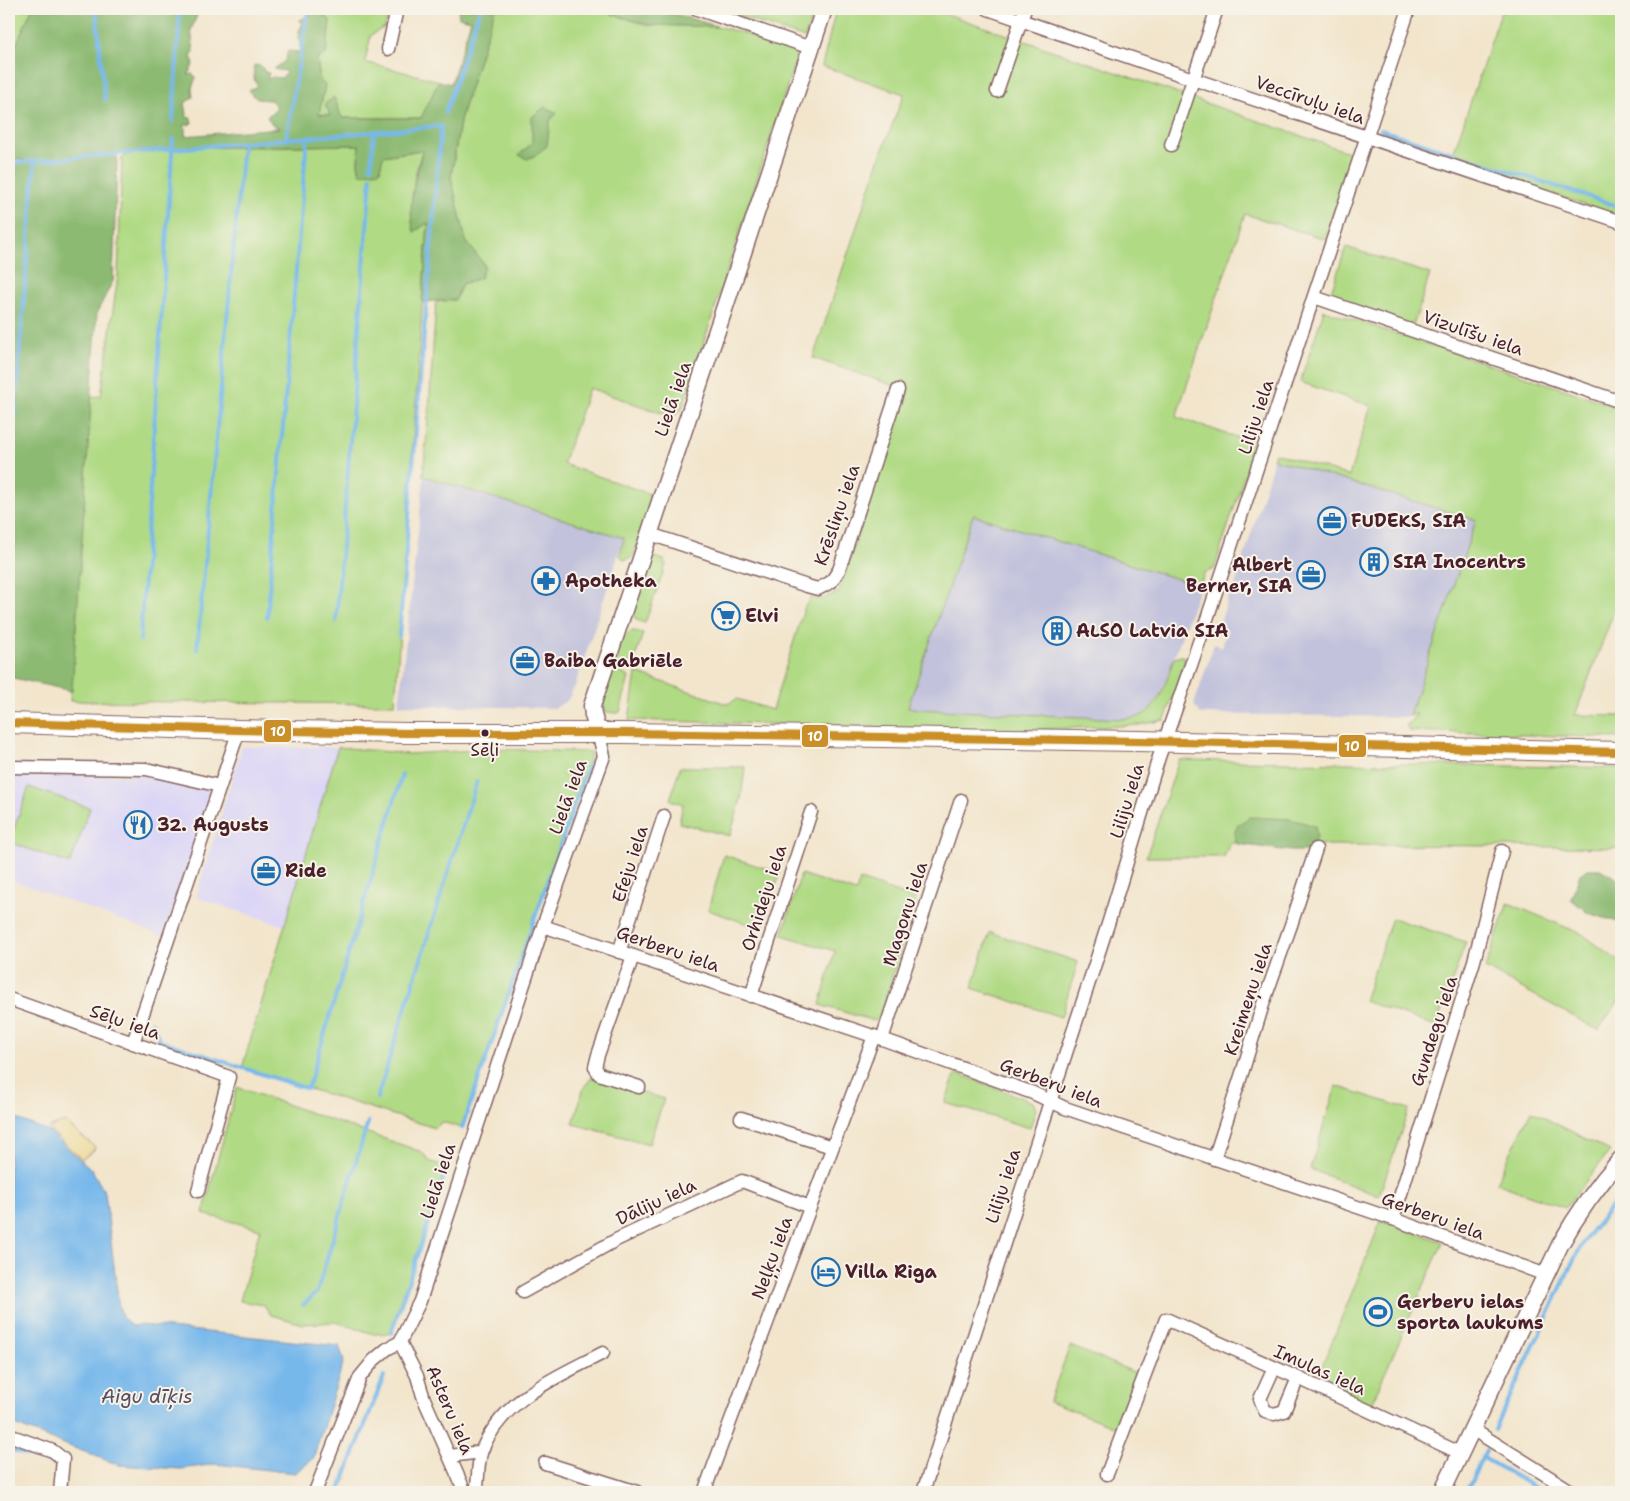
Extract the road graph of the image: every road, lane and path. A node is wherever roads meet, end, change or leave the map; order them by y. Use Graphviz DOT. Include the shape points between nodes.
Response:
graph roads {
  1 [pos="397,9"];
  2 [pos="697,9"];
  3 [pos="824,9"];
  4 [pos="988,9"];
  5 [pos="1217,9"];
  6 [pos="1409,9"];
  7 [pos="1023,14"];
  8 [pos="811,48"];
  9 [pos="388,49"];
  10 [pos="1193,79"];
  11 [pos="997,91"];
  12 [pos="1366,138"];
  13 [pos="1171,146"];
  14 [pos="1621,222"];
  15 [pos="1314,297"];
  16 [pos="898,390"];
  17 [pos="1621,402"];
  18 [pos="650,534"];
  19 [pos="9,723"];
  20 [pos="238,730"];
  21 [pos="598,732"];
  22 [pos="1164,742"];
  23 [pos="1621,752"];
  24 [pos="9,768"];
  25 [pos="220,786"];
  26 [pos="961,800"];
  27 [pos="811,812"];
  28 [pos="664,816"];
  29 [pos="1316,849"];
  30 [pos="1502,851"];
  31 [pos="543,926"];
  32 [pos="619,952"];
  33 [pos="632,956"];
  34 [pos="751,996"];
  35 [pos="9,999"];
  36 [pos="878,1038"];
  37 [pos="133,1043"];
  38 [pos="639,1087"];
  39 [pos="1050,1101"];
  40 [pos="741,1118"];
  41 [pos="832,1147"];
  42 [pos="1214,1159"];
  43 [pos="1621,1159"];
  44 [pos="198,1191"];
  45 [pos="810,1207"];
  46 [pos="1393,1219"];
  47 [pos="1546,1275"];
  48 [pos="523,1292"];
  49 [pos="400,1342"];
  50 [pos="603,1353"];
  51 [pos="1274,1368"];
  52 [pos="1298,1378"];
  53 [pos="1472,1429"];
  54 [pos="9,1435"];
  55 [pos="481,1452"];
  56 [pos="1460,1453"];
  57 [pos="450,1456"];
  58 [pos="545,1463"];
  59 [pos="1107,1474"];
  60 [pos="60,1492"];
  61 [pos="315,1492"];
  62 [pos="465,1492"];
  63 [pos="476,1492"];
  64 [pos="636,1492"];
  65 [pos="704,1492"];
  66 [pos="923,1492"];
  67 [pos="1442,1492"];
  68 [pos="1573,1492"];
  1 -- 9 [label="street"];
  2 -- 8 [label="street"];
  3 -- 8 [label="street, Lielā iela"];
  4 -- 7 [label="street, Veccīruļu iela"];
  5 -- 10 [label="street"];
  6 -- 12 [label="street, Liliju iela"];
  7 -- 10 [label="street, Veccīruļu iela"];
  7 -- 11 [label="street"];
  8 -- 18 [label="street, Lielā iela"];
  10 -- 12 [label="street, Veccīruļu iela"];
  10 -- 13 [label="street"];
  12 -- 14 [label="street, Veccīruļu iela"];
  12 -- 15 [label="street, Liliju iela"];
  15 -- 17 [label="street, Vizulīšu iela"];
  15 -- 22 [label="street, Liliju iela"];
  16 -- 18 [label="street, Krēsliņu iela" via="839,570 831,582 818,589"];
  18 -- 21 [label="street, Lielā iela" via="592,706"];
  19 -- 20 [label="main road"];
  20 -- 21 [label="main road" via="407,734"];
  20 -- 25 [label="street"];
  21 -- 22 [label="main road"];
  21 -- 31 [label="street, Lielā iela" via="604,756"];
  22 -- 23 [label="main road"];
  22 -- 39 [label="street, Liliju iela"];
  24 -- 25 [label="street" via="146,769"];
  25 -- 37 [label="street"];
  26 -- 36 [label="street, Magoņu iela"];
  27 -- 34 [label="street, Orhideju iela"];
  28 -- 32 [label="street, Efeju iela"];
  29 -- 42 [label="street, Kreimeņu iela"];
  30 -- 46 [label="street, Gundegu iela" via="1474,961"];
  31 -- 32 [label="street, Gerberu iela"];
  31 -- 49 [label="street, Lielā iela" via="420,1301"];
  32 -- 33 [label="street, Gerberu iela"];
  33 -- 34 [label="street, Gerberu iela"];
  33 -- 38 [label="street" via="595,1067 600,1074"];
  34 -- 36 [label="street, Gerberu iela"];
  35 -- 37 [label="street, Sēļu iela"];
  36 -- 39 [label="street, Gerberu iela"];
  36 -- 41 [label="street, Neļķu iela"];
  37 -- 44 [label="street, Sēļu iela" via="229,1077"];
  39 -- 42 [label="street, Gerberu iela"];
  39 -- 66 [label="street, Liliju iela"];
  40 -- 41 [label="street"];
  41 -- 45 [label="street, Neļķu iela"];
  42 -- 46 [label="street, Gerberu iela"];
  43 -- 47 [label="street" via="1574,1219"];
  45 -- 48 [label="street, Dāliju iela" via="742,1181 616,1240"];
  45 -- 65 [label="street, Neļķu iela"];
  46 -- 47 [label="street, Gerberu iela"];
  47 -- 53 [label="street"];
  49 -- 57 [label="street, Asteru iela"];
  49 -- 61 [label="street" via="374,1360 360,1377"];
  50 -- 55 [label="street" via="544,1383 512,1406 490,1434"];
  51 -- 52 [label="street, Imulas iela"];
  51 -- 52 [label="street" via="1260,1399 1265,1411 1274,1414 1284,1411"];
  51 -- 59 [label="street, Imulas iela" via="1166,1319"];
  52 -- 56 [label="street, Imulas iela"];
  53 -- 56 [label="street"];
  53 -- 68 [label="street"];
  54 -- 60 [label="street" via="53,1451 63,1458"];
  55 -- 57 [label="street"];
  55 -- 63 [label="street"];
  56 -- 67 [label="street"];
  57 -- 62 [label="street, Asteru iela"];
  58 -- 64 [label="street"];
}
